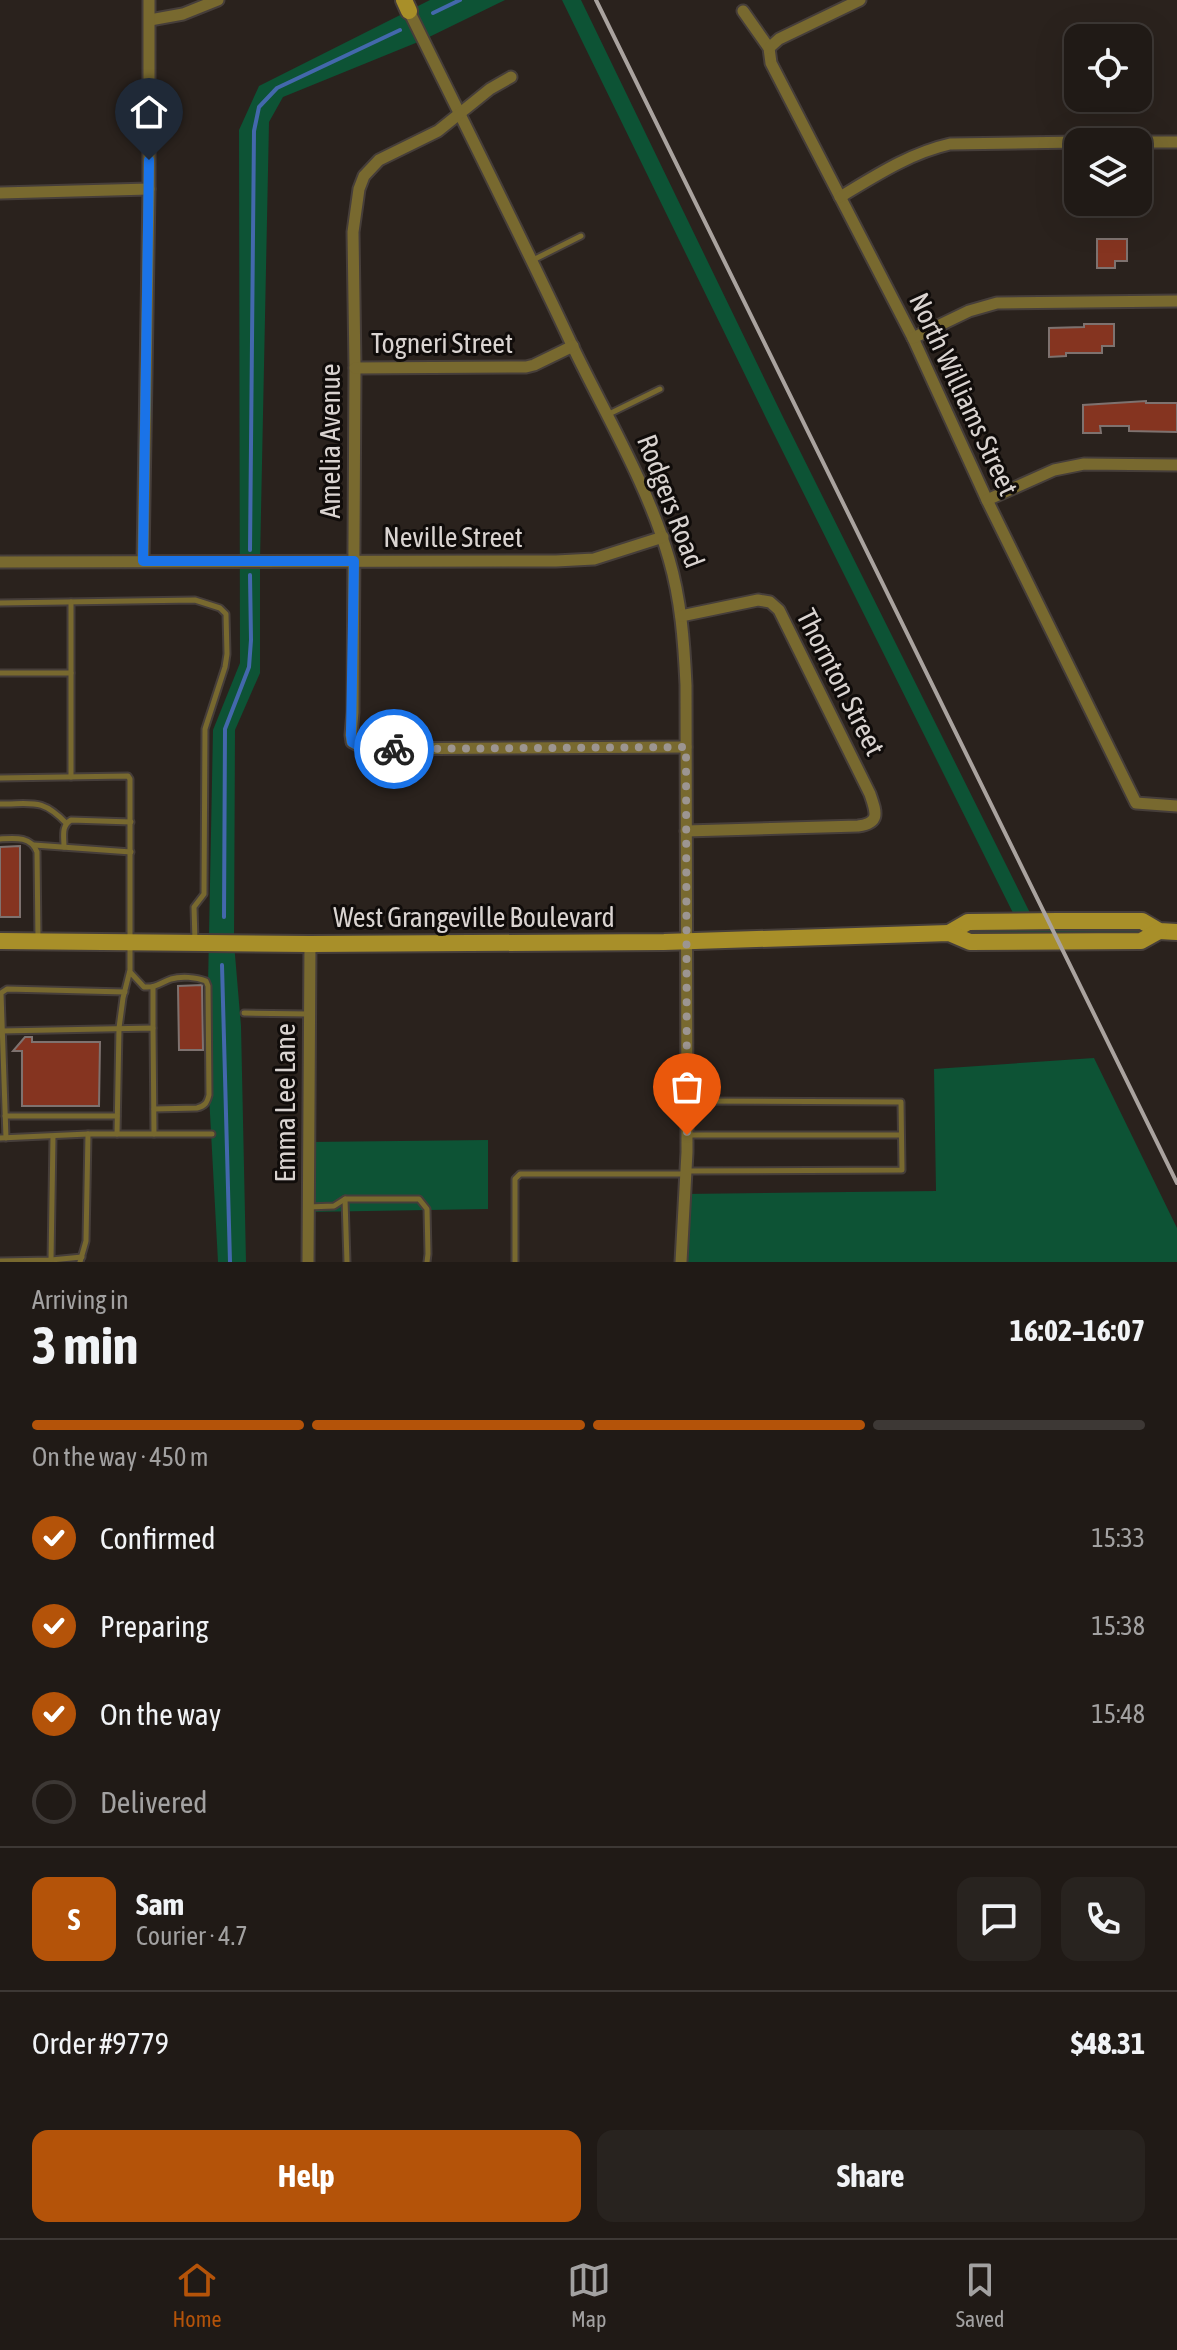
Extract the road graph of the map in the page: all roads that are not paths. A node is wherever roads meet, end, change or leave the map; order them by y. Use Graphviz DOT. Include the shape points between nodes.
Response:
graph roads {
  1 [pos="149,0"];
  2 [pos="218,0"];
  3 [pos="860,0"];
  4 [pos="406,5"];
  5 [pos="743,11"];
  6 [pos="150,20"];
  7 [pos="769,48"];
  8 [pos="511,77"];
  9 [pos="460,114"];
  10 [pos="1064,142"];
  11 [pos="1152,142"];
  12 [pos="1177,142"];
  13 [pos="149,189"];
  14 [pos="0,193"];
  15 [pos="840,197"];
  16 [pos="581,236"];
  17 [pos="533,260"];
  18 [pos="1177,301"];
  19 [pos="913,338"];
  20 [pos="573,346"];
  21 [pos="355,368"];
  22 [pos="660,389"];
  23 [pos="608,415"];
  24 [pos="1177,465"];
  25 [pos="987,500"];
  26 [pos="663,537"];
  27 [pos="143,561"];
  28 [pos="354,561"];
  29 [pos="0,562"];
  30 [pos="71,602"];
  31 [pos="0,603"];
  32 [pos="681,616"];
  33 [pos="0,673"];
  34 [pos="71,673"];
  35 [pos="686,747"];
  36 [pos="71,777"];
  37 [pos="0,778"];
  38 [pos="0,804"];
  39 [pos="1177,806"];
  40 [pos="131,822"];
  41 [pos="66,823"];
  42 [pos="686,831"];
  43 [pos="0,839"];
  44 [pos="34,845"];
  45 [pos="64,847"];
  46 [pos="131,852"];
  47 [pos="1177,932"];
  48 [pos="0,941"];
  49 [pos="38,941"];
  50 [pos="130,942"];
  51 [pos="195,942"];
  52 [pos="686,942"];
  53 [pos="310,944"];
  54 [pos="130,972"];
  55 [pos="153,988"];
  56 [pos="125,992"];
  57 [pos="244,1013"];
  58 [pos="309,1014"];
  59 [pos="119,1028"];
  60 [pos="153,1028"];
  61 [pos="1,1031"];
  62 [pos="687,1101"];
  63 [pos="154,1109"];
  64 [pos="5,1116"];
  65 [pos="117,1116"];
  66 [pos="88,1134"];
  67 [pos="117,1134"];
  68 [pos="154,1134"];
  69 [pos="212,1134"];
  70 [pos="687,1135"];
  71 [pos="901,1135"];
  72 [pos="53,1137"];
  73 [pos="3,1138"];
  74 [pos="686,1173"];
  75 [pos="345,1199"];
  76 [pos="308,1207"];
  77 [pos="81,1259"];
  78 [pos="0,1261"];
  79 [pos="51,1261"];
  80 [pos="308,1262"];
  81 [pos="347,1262"];
  82 [pos="427,1262"];
  83 [pos="515,1262"];
  84 [pos="681,1262"];
  1 -- 6 [label="street"];
  2 -- 6 [label="street"];
  3 -- 7 [label="street"];
  4 -- 9 [label="street, Rodgers Road"];
  5 -- 7 [label="street, North Williams Street"];
  6 -- 13 [label="street"];
  7 -- 15 [label="street, North Williams Street" via="771,63"];
  8 -- 9 [label="street, Amelia Avenue"];
  9 -- 17 [label="street, Rodgers Road"];
  9 -- 21 [label="street, Amelia Avenue" via="379,160 364,176 353,232"];
  10 -- 15 [label="street" via="940,146"];
  11 -- 12 [label="street"];
  13 -- 14 [label="street"];
  13 -- 27 [label="street"];
  15 -- 19 [label="street, North Williams Street"];
  16 -- 17 [label="lane"];
  17 -- 20 [label="street, Rodgers Road"];
  18 -- 19 [label="street" via="997,303"];
  19 -- 25 [label="street, North Williams Street"];
  20 -- 21 [label="street, Togneri Street" via="526,367"];
  20 -- 23 [label="street, Rodgers Road"];
  21 -- 28 [label="street, Amelia Avenue"];
  22 -- 23 [label="lane"];
  23 -- 26 [label="street, Rodgers Road"];
  24 -- 25 [label="street" via="1084,464 1054,470"];
  25 -- 39 [label="street, North Williams Street" via="1136,803"];
  26 -- 28 [label="street, Neville Street" via="594,559"];
  26 -- 32 [label="street, Rodgers Road"];
  27 -- 28 [label="street, Neville Street"];
  27 -- 29 [label="street, Neville Street"];
  28 -- 35 [label="street, Amelia Avenue" via="351,735 356,746"];
  30 -- 31 [label="lane"];
  30 -- 34 [label="lane"];
  30 -- 51 [label="lane" via="195,600 226,614 225,667 205,729 204,894 194,907"];
  32 -- 35 [label="street, Rodgers Road"];
  32 -- 42 [label="street, Thornton Street" via="758,600 779,610 875,809 869,824"];
  33 -- 34 [label="lane"];
  34 -- 36 [label="lane"];
  35 -- 42 [label="street, Rodgers Road"];
  36 -- 37 [label="lane"];
  36 -- 40 [label="lane" via="128,776"];
  38 -- 41 [label="lane" via="43,804"];
  40 -- 41 [label="lane"];
  40 -- 46 [label="lane"];
  41 -- 45 [label="lane"];
  42 -- 52 [label="street, Rodgers Road"];
  43 -- 44 [label="lane"];
  44 -- 45 [label="lane"];
  44 -- 49 [label="lane"];
  45 -- 46 [label="lane"];
  46 -- 50 [label="lane"];
  47 -- 52 [label="main road, West Grangeville Boulevard" via="1159,931 1142,921 968,922 949,933"];
  48 -- 49 [label="main road, West Grangeville Boulevard"];
  49 -- 50 [label="main road, West Grangeville Boulevard"];
  50 -- 51 [label="main road, West Grangeville Boulevard"];
  50 -- 54 [label="lane"];
  51 -- 53 [label="main road, West Grangeville Boulevard"];
  52 -- 53 [label="main road, West Grangeville Boulevard"];
  52 -- 62 [label="street, Rodgers Road"];
  53 -- 58 [label="street, Emma Lee Lane"];
  54 -- 55 [label="lane" via="144,987"];
  54 -- 56 [label="lane"];
  55 -- 60 [label="lane"];
  55 -- 63 [label="lane" via="174,978 206,981 209,1095 197,1108"];
  56 -- 59 [label="lane"];
  56 -- 61 [label="lane" via="7,989 1,993"];
  57 -- 58 [label="lane"];
  58 -- 76 [label="street, Emma Lee Lane"];
  59 -- 60 [label="lane"];
  59 -- 61 [label="lane"];
  59 -- 65 [label="lane"];
  60 -- 63 [label="lane"];
  61 -- 64 [label="lane"];
  62 -- 70 [label="street, Rodgers Road"];
  62 -- 71 [label="lane" via="901,1102"];
  63 -- 68 [label="lane"];
  64 -- 65 [label="lane"];
  64 -- 73 [label="lane"];
  65 -- 67 [label="lane"];
  66 -- 67 [label="lane"];
  66 -- 72 [label="lane"];
  66 -- 77 [label="lane"];
  67 -- 68 [label="lane"];
  68 -- 69 [label="lane"];
  70 -- 71 [label="lane"];
  70 -- 74 [label="street, Rodgers Road"];
  71 -- 74 [label="lane" via="902,1170"];
  72 -- 73 [label="lane"];
  72 -- 79 [label="lane"];
  74 -- 83 [label="lane" via="520,1174 515,1179"];
  74 -- 84 [label="street, Rodgers Road"];
  75 -- 76 [label="lane" via="334,1206"];
  75 -- 81 [label="lane"];
  75 -- 82 [label="lane" via="419,1199 427,1209"];
  76 -- 80 [label="street, Emma Lee Lane"];
  77 -- 79 [label="lane"];
  78 -- 79 [label="lane"];
}
